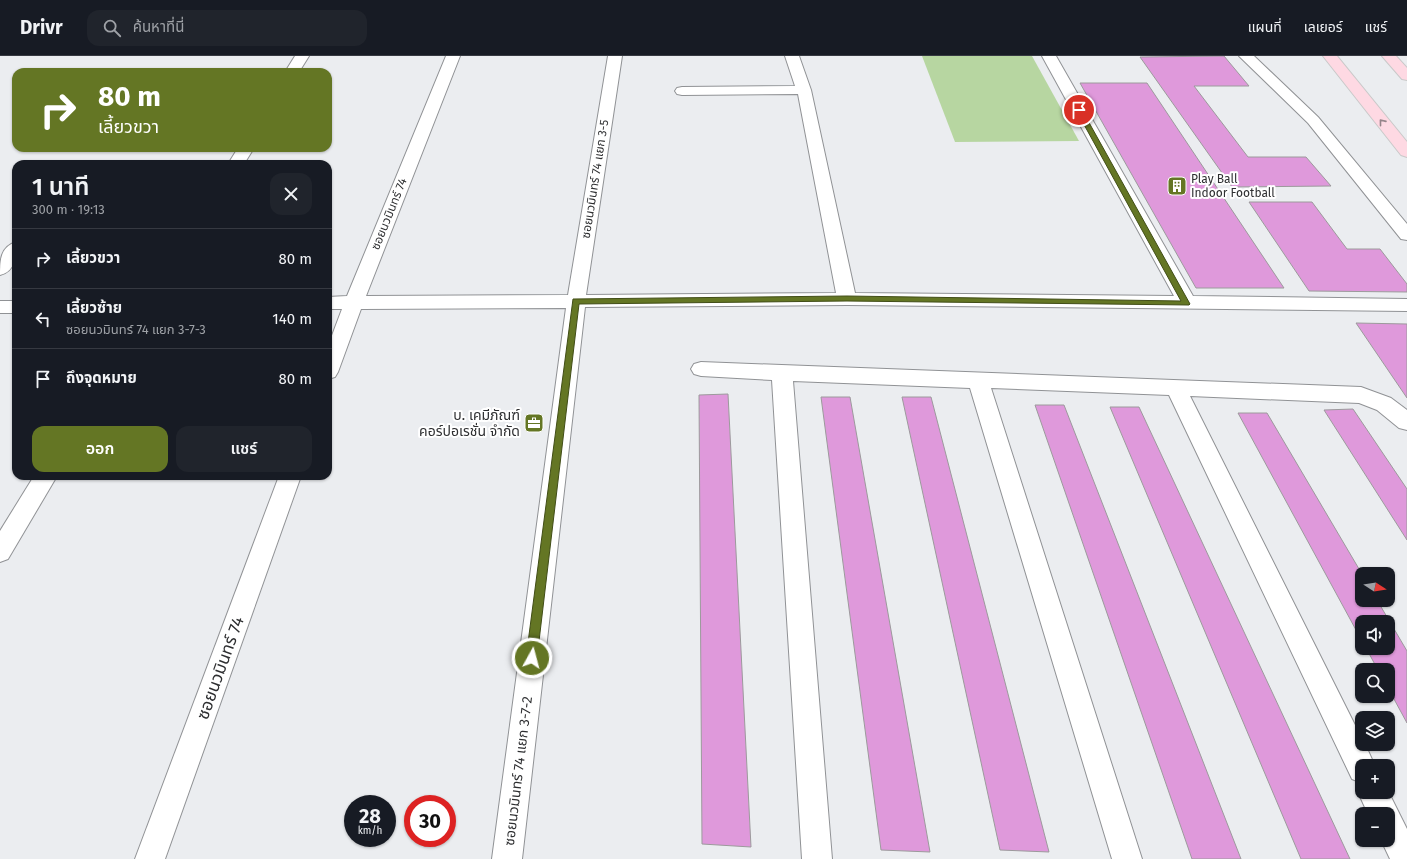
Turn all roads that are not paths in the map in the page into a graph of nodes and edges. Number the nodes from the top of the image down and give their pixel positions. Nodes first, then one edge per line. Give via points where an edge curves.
1 (302, 56) edge
2 (453, 56) edge
3 (615, 56) edge
4 (792, 56) edge
5 (1049, 56) edge
6 (1246, 56) edge
7 (1330, 56) edge
8 (1389, 56) edge
9 (294, 68) edge
10 (1407, 76) edge
11 (804, 90) junction
12 (682, 91) dead end
13 (1407, 152) edge
14 (1407, 235) edge
15 (12, 253) edge
16 (0, 269) edge
17 (847, 299) junction
18 (576, 301) junction
19 (332, 303) edge
20 (354, 303) junction
21 (1187, 304) junction
22 (1407, 305) edge
23 (12, 306) edge
24 (0, 307) edge
25 (332, 361) edge
26 (701, 369) dead end
27 (782, 374) junction
28 (978, 380) junction
29 (1176, 389) junction
30 (1407, 422) edge
31 (44, 480) edge
32 (289, 480) edge
33 (0, 552) edge
34 (1357, 759) edge
35 (1395, 836) edge
36 (150, 859) edge
37 (507, 859) edge
38 (817, 859) edge
39 (1128, 859) edge
40 (1406, 859) edge

1 - 9 street
2 - 20 street, ซอยนวมินทร์ 74
3 - 18 street, ซอยนวมินทร์ 74 แยก 3-5
4 - 11 street
5 - 21 street
6 - 14 street via 1313,120
13 -> 7 main road
8 - 10 main road
11 - 12 street
11 - 17 street
15 - 16 street
17 - 18 street
17 - 21 street
18 - 20 street
18 - 37 street, ซอยนวมินทร์ 74 แยก 3-7-2
19 - 20 street
20 - 25 street, ซอยนวมินทร์ 74
21 - 22 street
23 - 24 street
26 - 27 street
27 - 28 street
27 - 38 street
28 - 29 street
28 - 39 street
29 - 30 street via 1361,395 1384,404
29 - 34 street
31 - 33 street
32 - 36 street, ซอยนวมินทร์ 74
35 - 40 street

